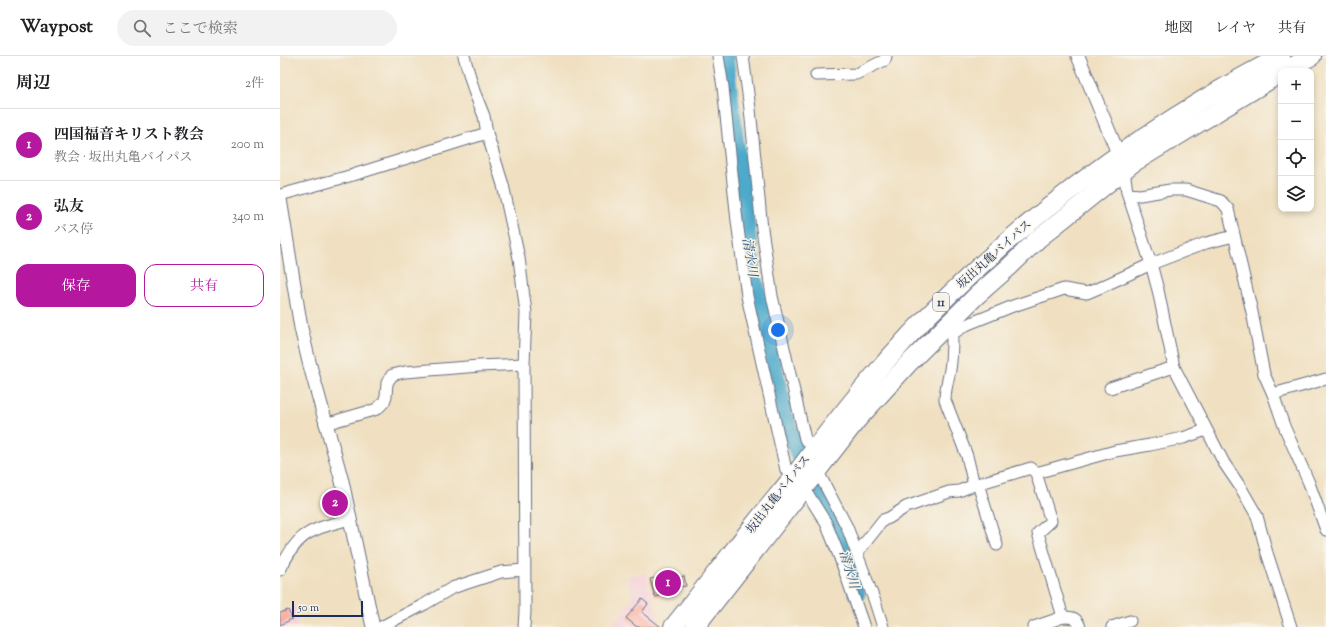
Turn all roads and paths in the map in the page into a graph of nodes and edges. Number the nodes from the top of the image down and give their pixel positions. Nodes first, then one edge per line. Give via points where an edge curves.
1 (464, 56) edge
2 (718, 56) edge
3 (743, 56) edge
4 (886, 56) edge
5 (1078, 56) edge
6 (1281, 56) edge
7 (1312, 56) edge
8 (1290, 68) edge
9 (816, 75) dead end
10 (1278, 75) edge
11 (487, 133) junction
12 (1122, 162) junction
13 (1128, 194) junction
14 (280, 195) edge
15 (280, 199) edge
16 (1234, 236) junction
17 (1151, 264) junction
18 (929, 315) junction
19 (948, 331) junction
20 (524, 364) junction
21 (1174, 367) junction
22 (1326, 378) edge
23 (1110, 388) dead end
24 (1273, 394) junction
25 (325, 424) junction
26 (1206, 430) junction
27 (814, 448) junction
28 (817, 470) junction
29 (1036, 473) junction
30 (798, 483) junction
31 (976, 484) junction
32 (350, 519) junction
33 (1326, 530) edge
34 (998, 545) dead end
35 (857, 553) junction
36 (280, 570) edge
37 (524, 570) junction
38 (1063, 617) junction
39 (1130, 622) dead end
40 (373, 627) edge
41 (381, 627) edge
42 (524, 627) edge
43 (674, 627) edge
44 (695, 627) edge
45 (864, 627) edge
46 (884, 627) edge
47 (1034, 627) edge
48 (1080, 627) edge
49 (1112, 627) edge
50 (1291, 627) edge

1 - 11 street
2 - 30 street via 724,87 747,296 786,470
3 - 27 street via 772,296 805,439
4 - 9 street via 885,60 856,74
5 - 12 street
6 - 12 highway, 坂出丸亀バイパス / 11 via 1169,120
7 - 8 highway
10 - 12 highway, 坂出丸亀バイパス / 11 via 1133,163
11 - 14 street
11 - 20 street via 503,185 519,258 526,313
12 - 13 street
12 - 18 highway, 坂出丸亀バイパス / 11 via 1057,200 991,255
12 - 19 highway, 坂出丸亀バイパス / 11 via 1038,238
13 - 16 street via 1186,190 1221,200 1228,208
13 - 17 street
15 - 25 street via 301,328
16 - 17 street via 1206,243
16 - 24 street via 1264,374
17 - 19 street via 1087,293 1064,289
17 - 21 street
18 - 19 street
18 - 27 highway, 坂出丸亀バイパス / 11
19 - 28 highway, 坂出丸亀バイパス / 11 via 908,364 857,420
19 - 31 street via 952,357 945,400
20 - 25 street via 392,375 387,383 384,402 377,409
20 - 37 street
21 - 23 street
21 - 26 street
22 - 24 street
24 - 33 street
25 - 32 street
26 - 29 street via 1183,438 1114,451
26 - 50 street via 1257,516
27 - 30 highway, 坂出丸亀バイパス / 11
28 - 30 highway, 坂出丸亀バイパス / 11
28 - 35 street via 847,527
29 - 31 street via 1032,468
29 - 38 street via 1051,521 1038,532
30 - 43 highway, 坂出丸亀バイパス / 11
30 - 44 highway, 坂出丸亀バイパス / 11
30 - 45 street via 826,523
31 - 34 street
31 - 35 street via 906,507 883,520
32 - 36 street via 306,534 295,543
32 - 40 street
35 - 46 street
37 - 41 street via 501,572 452,588
37 - 42 street
38 - 47 street
38 - 48 street via 1072,617 1077,620
39 - 49 street

